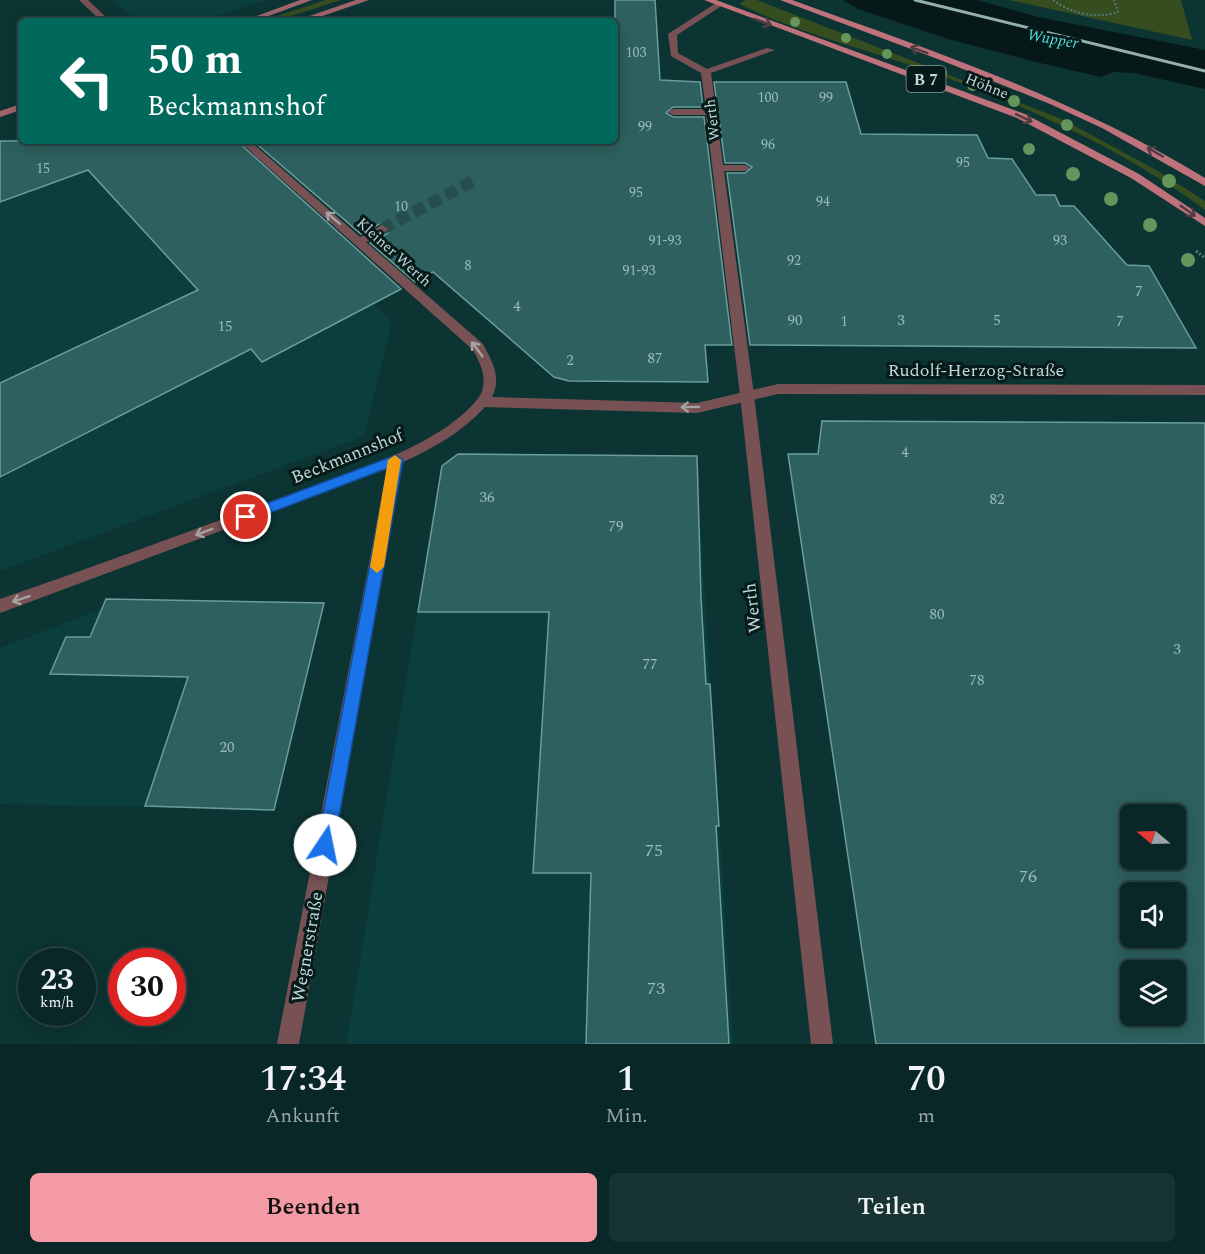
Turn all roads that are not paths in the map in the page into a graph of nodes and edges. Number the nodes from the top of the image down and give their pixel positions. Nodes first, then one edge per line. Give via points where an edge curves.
1 (83, 0) edge
2 (308, 0) edge
3 (365, 0) edge
4 (784, 0) edge
5 (714, 2) edge
6 (103, 18) edge
7 (256, 18) edge
8 (308, 18) edge
9 (770, 50) dead end
10 (706, 72) junction
11 (18, 108) edge
12 (673, 112) dead end
13 (710, 112) junction
14 (0, 114) edge
15 (247, 144) edge
16 (717, 168) junction
17 (745, 168) dead end
18 (1205, 183) edge
19 (1205, 223) edge
20 (382, 229) tunnel mouth
21 (359, 241) junction
22 (1205, 390) edge
23 (747, 395) junction
24 (483, 402) junction
25 (396, 460) junction
26 (0, 606) edge
27 (288, 1044) edge
28 (822, 1044) edge

1 - 6 street
2 - 7 main road
3 - 8 main road
18 -> 4 main road, Höhne / B 7 via 1146,147 1064,106
5 - 10 street via 672,34 674,54
5 -> 19 main road, Höhne / B 7 via 1002,108 1135,176
9 - 10 street
10 - 13 street, Werth
11 - 14 main road
12 - 13 street
13 - 16 street, Werth
21 -> 15 street, Kleiner Werth
16 - 17 street
16 - 23 street, Werth
20 - 21 street
24 -> 21 street, Kleiner Werth via 490,388 489,368 478,347
22 - 23 street, Rudolf-Herzog-Straße via 825,387
23 -> 24 street via 697,408
23 - 28 street, Werth
24 - 25 street, Beckmannshof via 444,433
25 -> 26 street, Beckmannshof
25 - 27 street, Wegnerstraße

